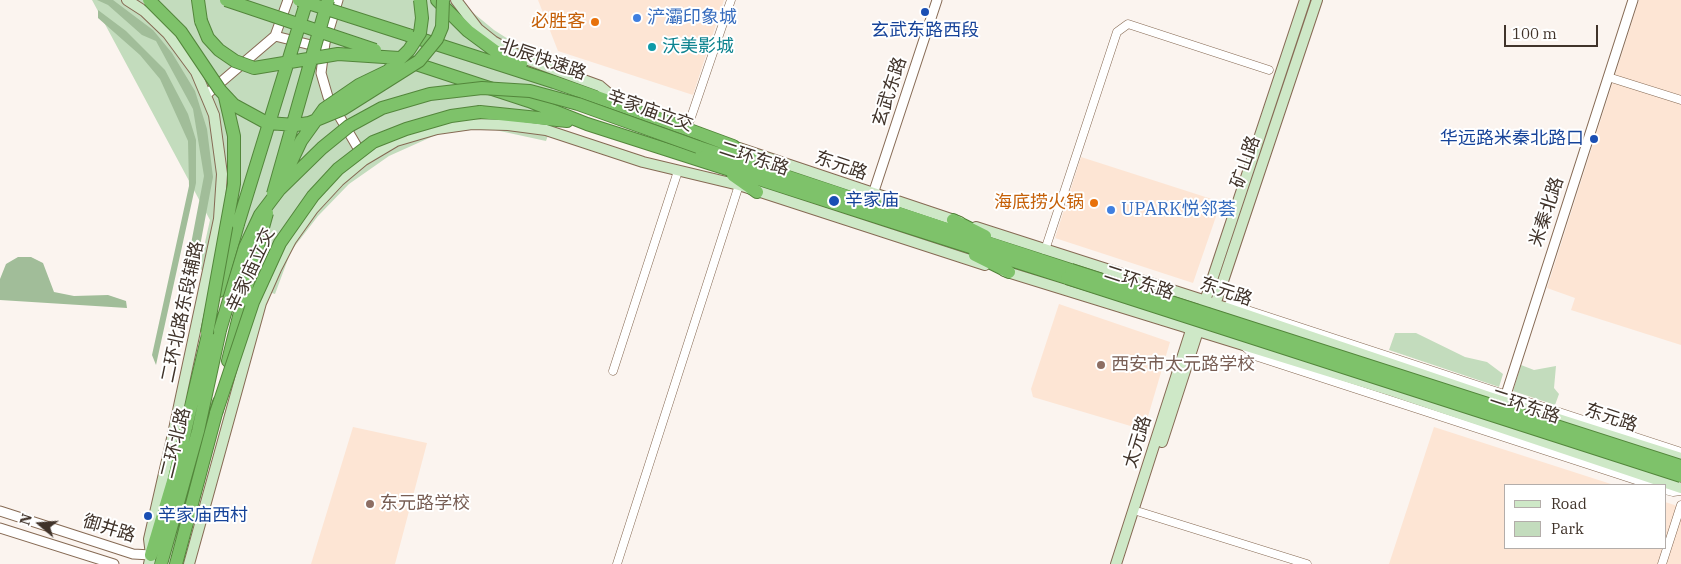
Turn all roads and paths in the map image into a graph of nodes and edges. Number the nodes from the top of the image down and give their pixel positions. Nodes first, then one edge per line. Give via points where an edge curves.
1 (126, 0) edge
2 (149, 0) edge
3 (158, 0) edge
4 (198, 0) edge
5 (226, 0) edge
6 (288, 0) edge
7 (299, 0) edge
8 (307, 0) edge
9 (328, 0) edge
10 (338, 0) edge
11 (420, 0) edge
12 (437, 0) edge
13 (443, 0) edge
14 (456, 0) edge
15 (731, 0) edge
16 (936, 0) edge
17 (1305, 0) edge
18 (1317, 0) edge
19 (1633, 0) edge
20 (275, 36) junction
21 (324, 48) junction
22 (399, 58) junction
23 (1270, 70) dead end
24 (1608, 77) junction
25 (554, 82) junction
26 (207, 94) junction
27 (1681, 100) edge
28 (624, 107) junction
29 (586, 124) junction
30 (687, 129) junction
31 (733, 146) junction
32 (364, 160) junction
33 (723, 168) junction
34 (678, 171) junction
35 (768, 171) junction
36 (739, 185) junction
37 (757, 192) junction
38 (873, 194) junction
39 (268, 210) junction
40 (953, 220) junction
41 (944, 239) junction
42 (1045, 250) junction
43 (1018, 253) junction
44 (1009, 272) junction
45 (1069, 274) junction
46 (1210, 303) junction
47 (1194, 330) junction
48 (214, 332) junction
49 (613, 371) dead end
50 (1504, 398) junction
51 (216, 413) junction
52 (1495, 430) junction
53 (1681, 452) edge
54 (1681, 458) edge
55 (1681, 466) edge
56 (1681, 476) edge
57 (1648, 484) edge
58 (1662, 484) edge
59 (1666, 485) edge
60 (1666, 490) edge
61 (1681, 490) edge
62 (1681, 505) edge
63 (0, 511) edge
64 (1140, 512) junction
65 (0, 528) edge
66 (177, 558) edge
67 (155, 562) edge
68 (114, 564) edge
69 (189, 564) edge
70 (617, 564) edge
71 (1116, 564) edge
72 (1123, 564) edge
73 (1307, 564) edge
74 (1662, 564) edge

1 - 26 main road, 二环北路东段辅路 via 144,11 168,34 196,72
2 - 13 highway, bridge via 181,32 220,90 234,105 267,123 296,126 343,109 419,61 437,39 442,27
3 - 48 highway, bridge via 182,23 209,60 225,96 233,129 234,184
4 - 22 highway, bridge via 208,38 235,61 254,68 338,54
5 - 22 highway, bridge
6 - 20 street
7 - 25 highway, 北辰快速路, bridge
8 - 48 highway, 辛家庙立交, bridge
9 - 39 highway, 辛家庙立交, bridge
10 - 21 street
11 - 39 highway, bridge via 420,33 409,50 397,65 337,99 313,121
12 - 25 highway via 468,31 495,51
14 - 28 main road via 478,29 493,41 522,58 600,86
15 - 30 street
16 - 38 street, 玄武东路
17 - 46 main road, 矿山路
18 - 46 main road, 矿山路
19 - 24 street, 米秦北路
20 - 21 street
20 - 26 street
21 - 32 street via 321,74 328,97
22 - 29 highway via 529,101
23 - 42 street via 1128,24 1117,32
24 - 27 street
24 - 50 street, 米秦北路
25 - 28 highway, 北辰快速路
26 - 67 main road, 二环北路东段辅路 via 218,130 222,191 195,335 149,539
28 - 30 highway, 北辰快速路
29 - 33 highway, 二环东路
29 - 51 highway, 辛家庙立交, bridge via 503,112 451,116 373,142 338,169 313,196 280,243 253,302
30 - 31 highway, 北辰快速路
31 - 35 highway, 北辰快速路
31 - 38 main road, 东元路
32 - 34 main road via 396,141 437,129 472,124 546,130
32 - 69 main road via 313,209 291,240 261,303
33 - 37 highway
33 - 41 highway, 二环东路
34 - 36 main road
34 - 49 street
35 - 43 highway, 辛家庙立交
35 - 48 highway, 辛家庙立交, bridge via 578,104 530,91 482,88 430,94 382,108 349,126 292,176 260,215
36 - 37 main road
36 - 70 street
37 - 44 main road
38 - 40 main road, 东元路
39 - 51 highway, 辛家庙立交, bridge
40 - 42 main road, 东元路
40 - 43 highway
41 - 44 highway
41 - 45 highway, 二环东路
42 - 46 main road, 东元路
43 - 45 highway
44 - 47 main road
45 - 55 highway, 二环东路, bridge
45 - 56 highway, 二环东路, bridge
46 - 47 main road, 矿山路
46 - 50 main road, 东元路
47 - 52 main road
47 - 64 main road, 太元路
47 - 71 main road, 太元路
48 - 67 highway, 二环北路
48 - 67 highway, 二环北路 via 198,431
50 - 52 street, 米秦北路
50 - 53 street
50 - 54 main road, 东元路
51 - 66 highway, 二环北路
52 - 57 street
52 - 58 main road
59 - 61 main road
60 - 61 street
62 - 74 street
63 - 67 street, 御井路
64 - 72 main road, 太元路
64 - 73 street
65 - 68 street, 御井路

